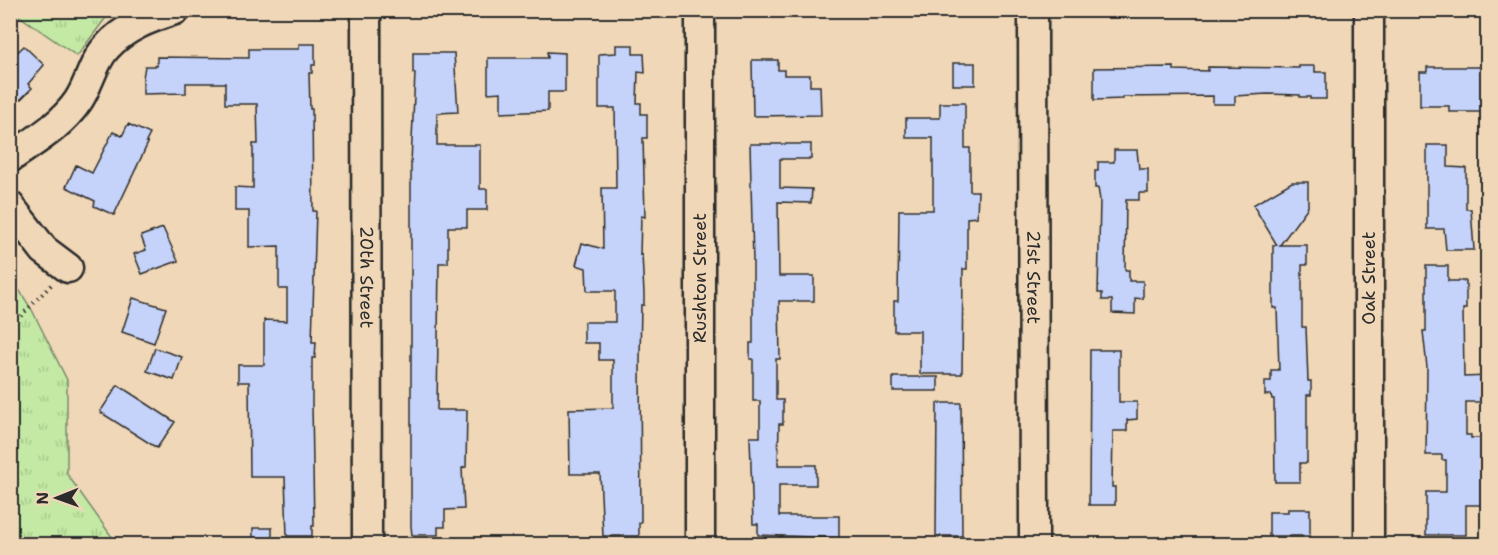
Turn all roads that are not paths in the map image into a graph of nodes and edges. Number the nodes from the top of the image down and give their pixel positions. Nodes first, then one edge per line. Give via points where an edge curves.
1 (175, 10) edge
2 (366, 10) edge
3 (700, 10) edge
4 (1033, 10) edge
5 (1369, 10) edge
6 (10, 158) edge
7 (10, 206) edge
8 (68, 268) road end
9 (367, 544) edge
10 (700, 544) edge
11 (1034, 544) edge
12 (1369, 544) edge

1 - 6 street via 129,29 105,48 78,101 60,122
2 - 9 street, 20th Street
3 - 10 street, Rushton Street
4 - 11 street, 21st Street
5 - 12 street, Oak Street
7 - 8 street via 44,250

